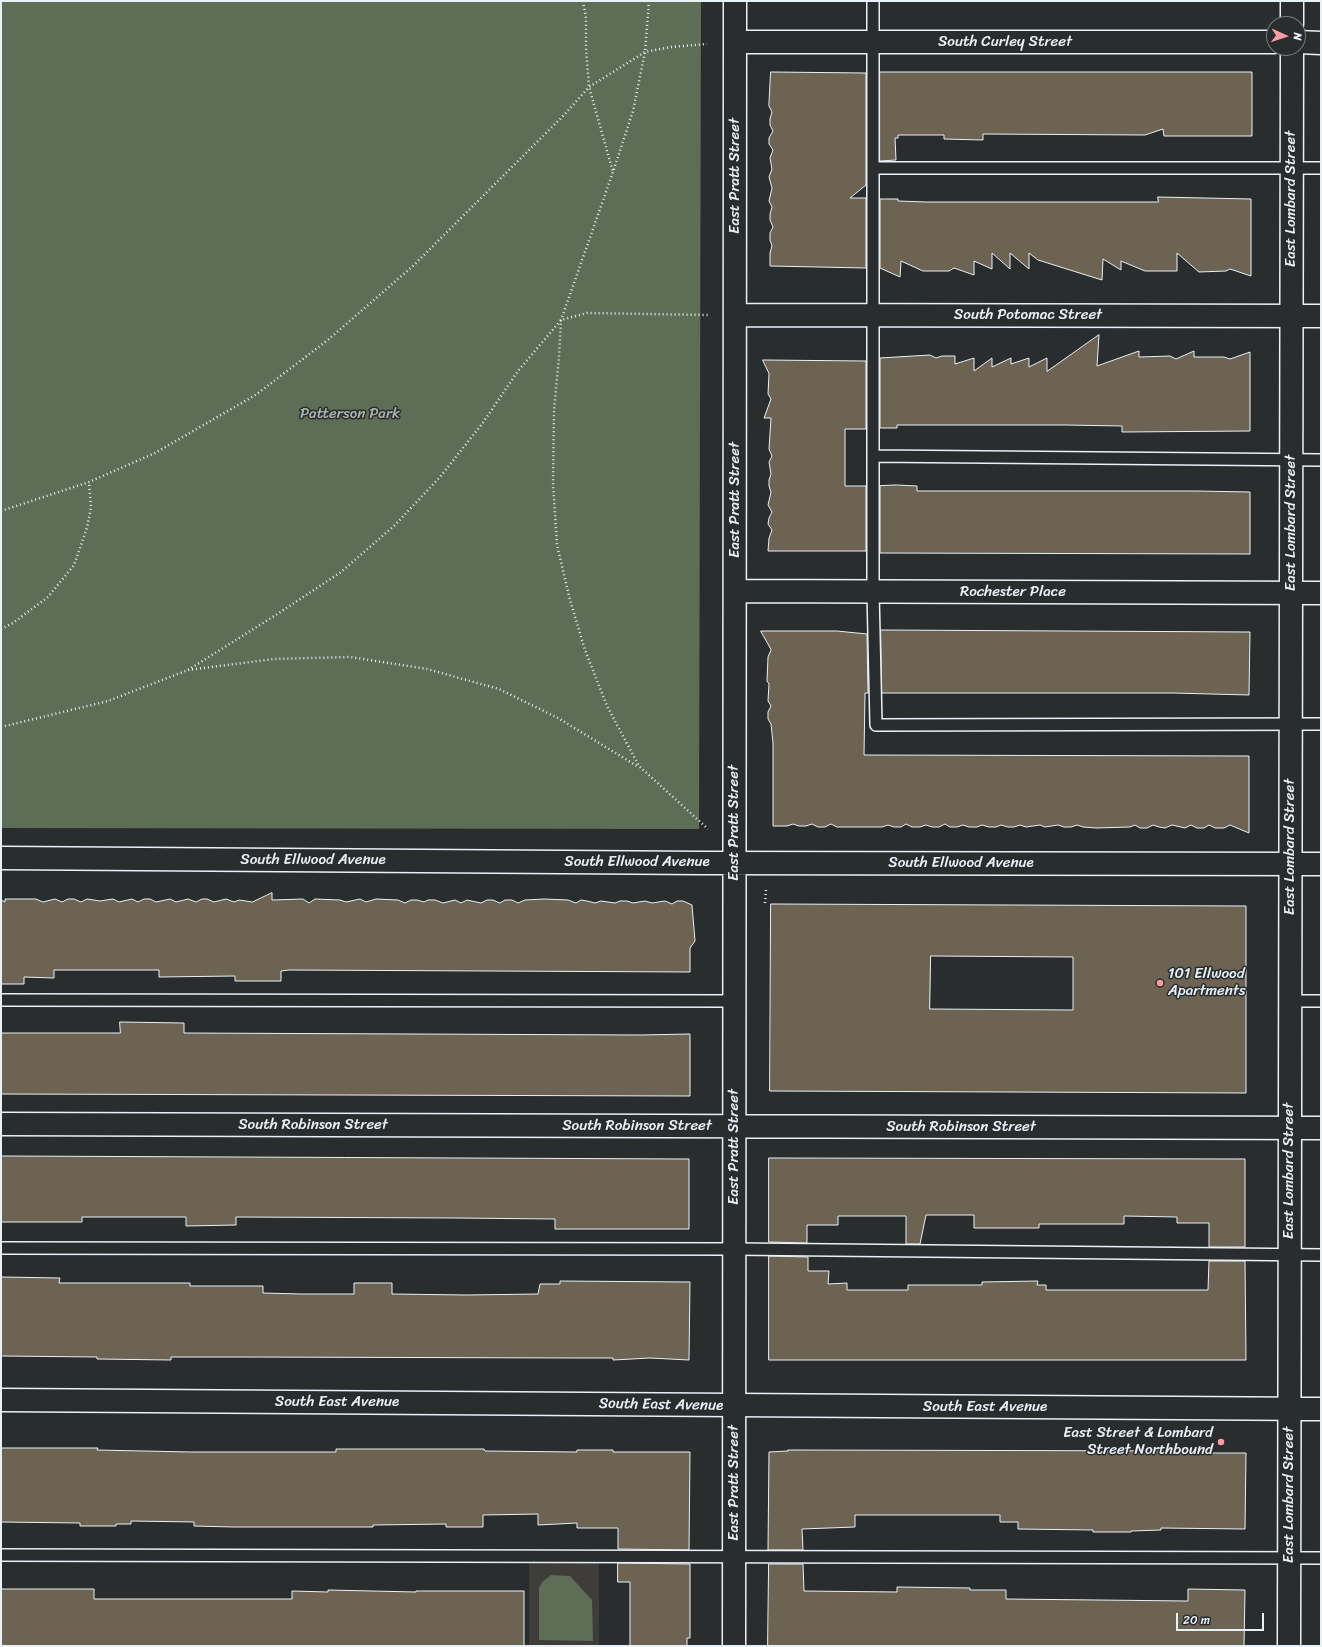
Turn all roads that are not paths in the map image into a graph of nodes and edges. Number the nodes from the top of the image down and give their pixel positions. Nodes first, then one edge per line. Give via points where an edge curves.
1 (735, 1) edge
2 (873, 1) edge
3 (1292, 1) edge
4 (1292, 16) edge
5 (736, 42) junction
6 (873, 42) junction
7 (1266, 42) edge
8 (1306, 42) edge
9 (1321, 43) edge
10 (1292, 56) edge
11 (873, 168) junction
12 (1291, 168) junction
13 (1321, 168) edge
14 (735, 315) junction
15 (873, 315) junction
16 (1291, 316) junction
17 (1321, 316) edge
18 (873, 456) junction
19 (1291, 460) junction
20 (1321, 460) edge
21 (735, 591) junction
22 (873, 591) junction
23 (1291, 593) junction
24 (1321, 593) edge
25 (1290, 724) junction
26 (1321, 724) edge
27 (1, 858) edge
28 (735, 863) junction
29 (1290, 864) junction
30 (1321, 864) edge
31 (1, 1000) edge
32 (734, 1001) junction
33 (1290, 1001) junction
34 (1321, 1001) edge
35 (1, 1124) edge
36 (734, 1126) junction
37 (1289, 1128) junction
38 (1321, 1128) edge
39 (1, 1248) edge
40 (734, 1249) junction
41 (1289, 1255) junction
42 (1321, 1255) edge
43 (1, 1400) edge
44 (734, 1405) junction
45 (1289, 1409) junction
46 (1321, 1409) edge
47 (1, 1555) edge
48 (734, 1557) junction
49 (1289, 1558) junction
50 (1321, 1558) edge
51 (734, 1646) edge
52 (1289, 1646) edge

1 - 5 street, East Pratt Street
2 - 6 lane
3 - 4 street
5 - 6 street, South Curley Street
5 - 14 street, East Pratt Street
6 - 7 street, South Curley Street
6 - 11 lane
8 - 9 street
10 - 12 street, East Lombard Street
11 - 12 lane
11 - 15 lane
12 - 13 lane
12 - 16 street, East Lombard Street
14 - 15 street, South Potomac Street
14 - 21 street, East Pratt Street
15 - 16 street, South Potomac Street
15 - 18 lane
16 - 17 street, South Potomac Street
16 - 19 street, East Lombard Street
18 - 19 lane
18 - 22 lane
19 - 20 lane
19 - 23 street, East Lombard Street
21 - 22 street, Rochester Place
21 - 28 street, East Pratt Street
22 - 23 street, Rochester Place
22 - 25 lane via 876,725
23 - 24 street, Rochester Place
23 - 25 street, East Lombard Street
25 - 26 lane
25 - 29 street, East Lombard Street
27 - 28 street, South Ellwood Avenue
28 - 29 street, South Ellwood Avenue
28 - 32 street, East Pratt Street
29 - 30 street, South Ellwood Avenue
29 - 33 street, East Lombard Street
31 - 32 lane
32 - 36 street, East Pratt Street
33 - 34 lane
33 - 37 street, East Lombard Street
35 - 36 street, South Robinson Street
36 - 37 street, South Robinson Street
36 - 40 street, East Pratt Street
37 - 38 street, South Robinson Street
37 - 41 street, East Lombard Street
39 - 40 lane
40 - 41 lane
40 - 44 street, East Pratt Street
41 - 42 lane
41 - 45 street, East Lombard Street
43 - 44 street, South East Avenue
44 - 45 street, South East Avenue
44 - 48 street, East Pratt Street
45 - 46 street, South East Avenue
45 - 49 street, East Lombard Street
47 - 48 lane
48 - 49 lane
48 - 51 street, East Pratt Street
49 - 50 lane
49 - 52 street, East Lombard Street

